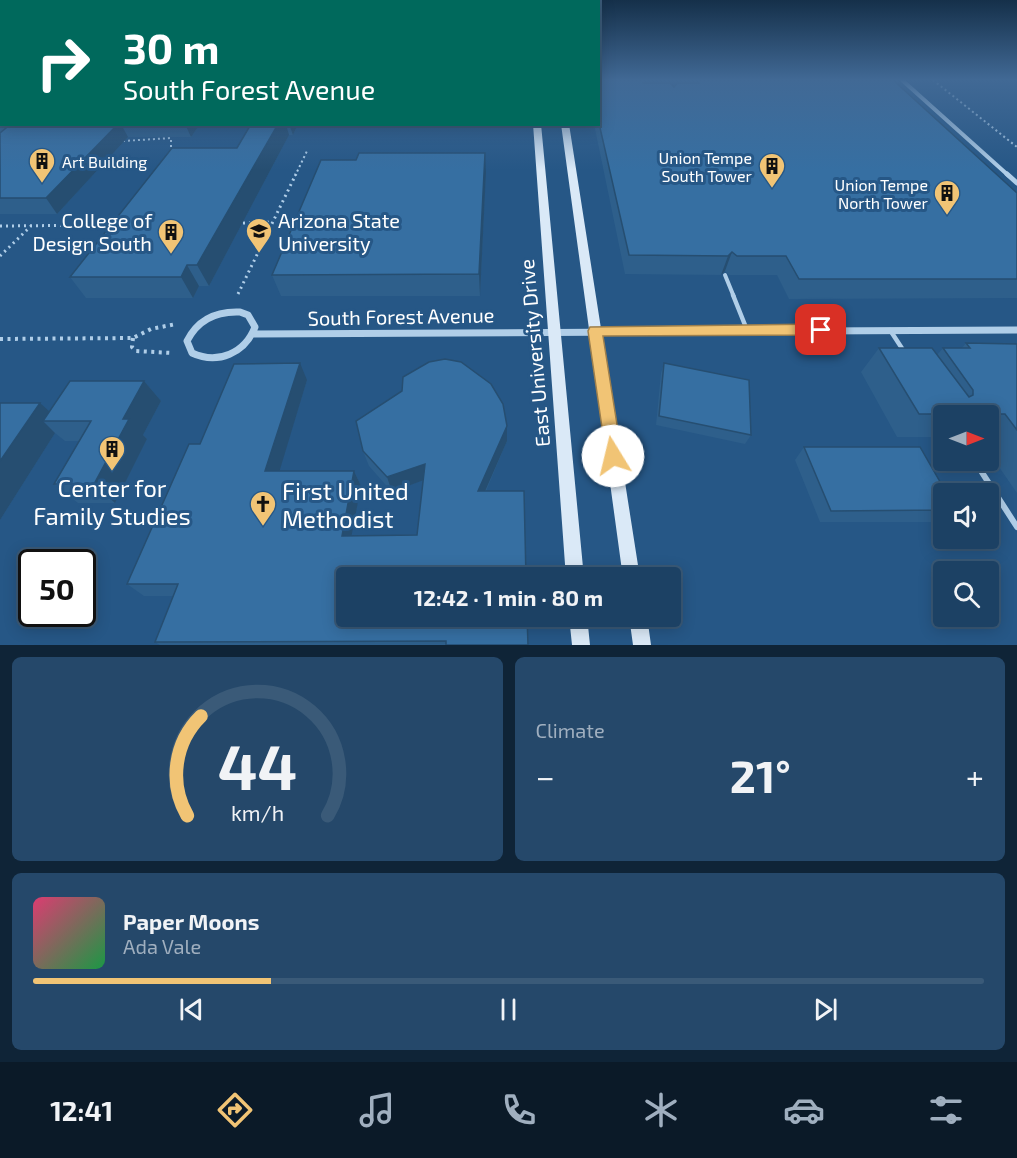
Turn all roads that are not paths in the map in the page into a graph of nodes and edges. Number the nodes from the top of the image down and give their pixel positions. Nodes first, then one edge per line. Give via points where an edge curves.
1 (936, 110) edge
2 (537, 126) edge
3 (565, 126) edge
4 (1017, 183) edge
5 (725, 275) edge
6 (747, 330) junction
7 (891, 330) junction
8 (1017, 330) edge
9 (555, 331) junction
10 (595, 331) junction
11 (254, 334) junction
12 (907, 356) edge
13 (981, 471) edge
14 (1017, 527) edge
15 (574, 567) edge
16 (630, 567) edge
17 (579, 627) edge
18 (640, 627) edge
19 (581, 645) edge
20 (642, 645) edge

1 - 4 street
2 - 9 main road, East University Drive
3 - 10 main road
5 - 6 lane
6 - 7 street, South Forest Avenue
6 - 10 street, South Forest Avenue
7 - 8 street, South Forest Avenue
7 - 12 lane
9 - 10 street, South Forest Avenue
9 - 11 street, South Forest Avenue
9 - 15 main road, East University Drive
10 - 16 main road
11 - 11 street via 255,327 248,315 230,311 211,316 195,327 187,341 188,348 197,356 223,357 242,348
13 - 14 lane
17 - 19 main road
18 - 20 main road

